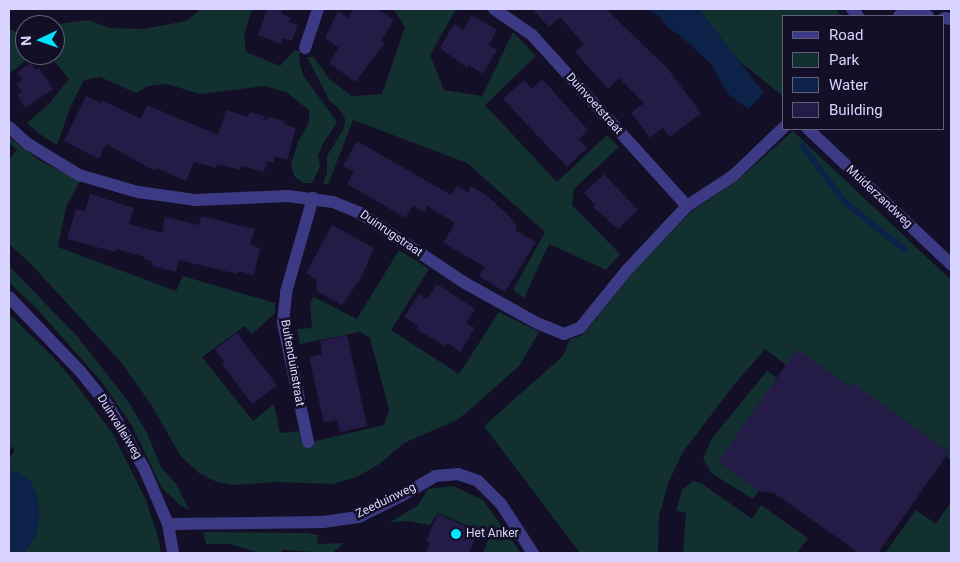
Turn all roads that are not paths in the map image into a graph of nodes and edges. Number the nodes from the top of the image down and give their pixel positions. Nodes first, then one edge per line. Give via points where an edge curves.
1 (318, 9) edge
2 (494, 9) edge
3 (906, 15) edge
4 (920, 15) edge
5 (305, 48) dead end
6 (9, 127) edge
7 (782, 129) edge
8 (809, 130) edge
9 (313, 198) junction
10 (687, 206) junction
11 (951, 264) edge
12 (9, 298) edge
13 (308, 442) dead end
14 (168, 524) junction
15 (173, 553) edge
16 (533, 553) edge

1 - 5 street
2 - 10 street, Duinvoetstraat via 532,36
3 - 4 street
6 - 9 street, Duinrugstraat via 54,162 79,175 122,188 196,200
7 - 10 street via 734,175
8 - 11 street, Muiderzandweg
9 - 10 street, Duinrugstraat via 360,213 465,283 537,323 564,334 580,328 627,270
9 - 13 street, Buitenduinstraat via 286,292 283,323
12 - 14 street, Duinvalleiweg via 80,371 109,406 144,468
14 - 15 street, Duinvalleiweg
14 - 16 street, Zeeduinweg via 323,522 359,517 435,476 458,474 478,481 501,504

